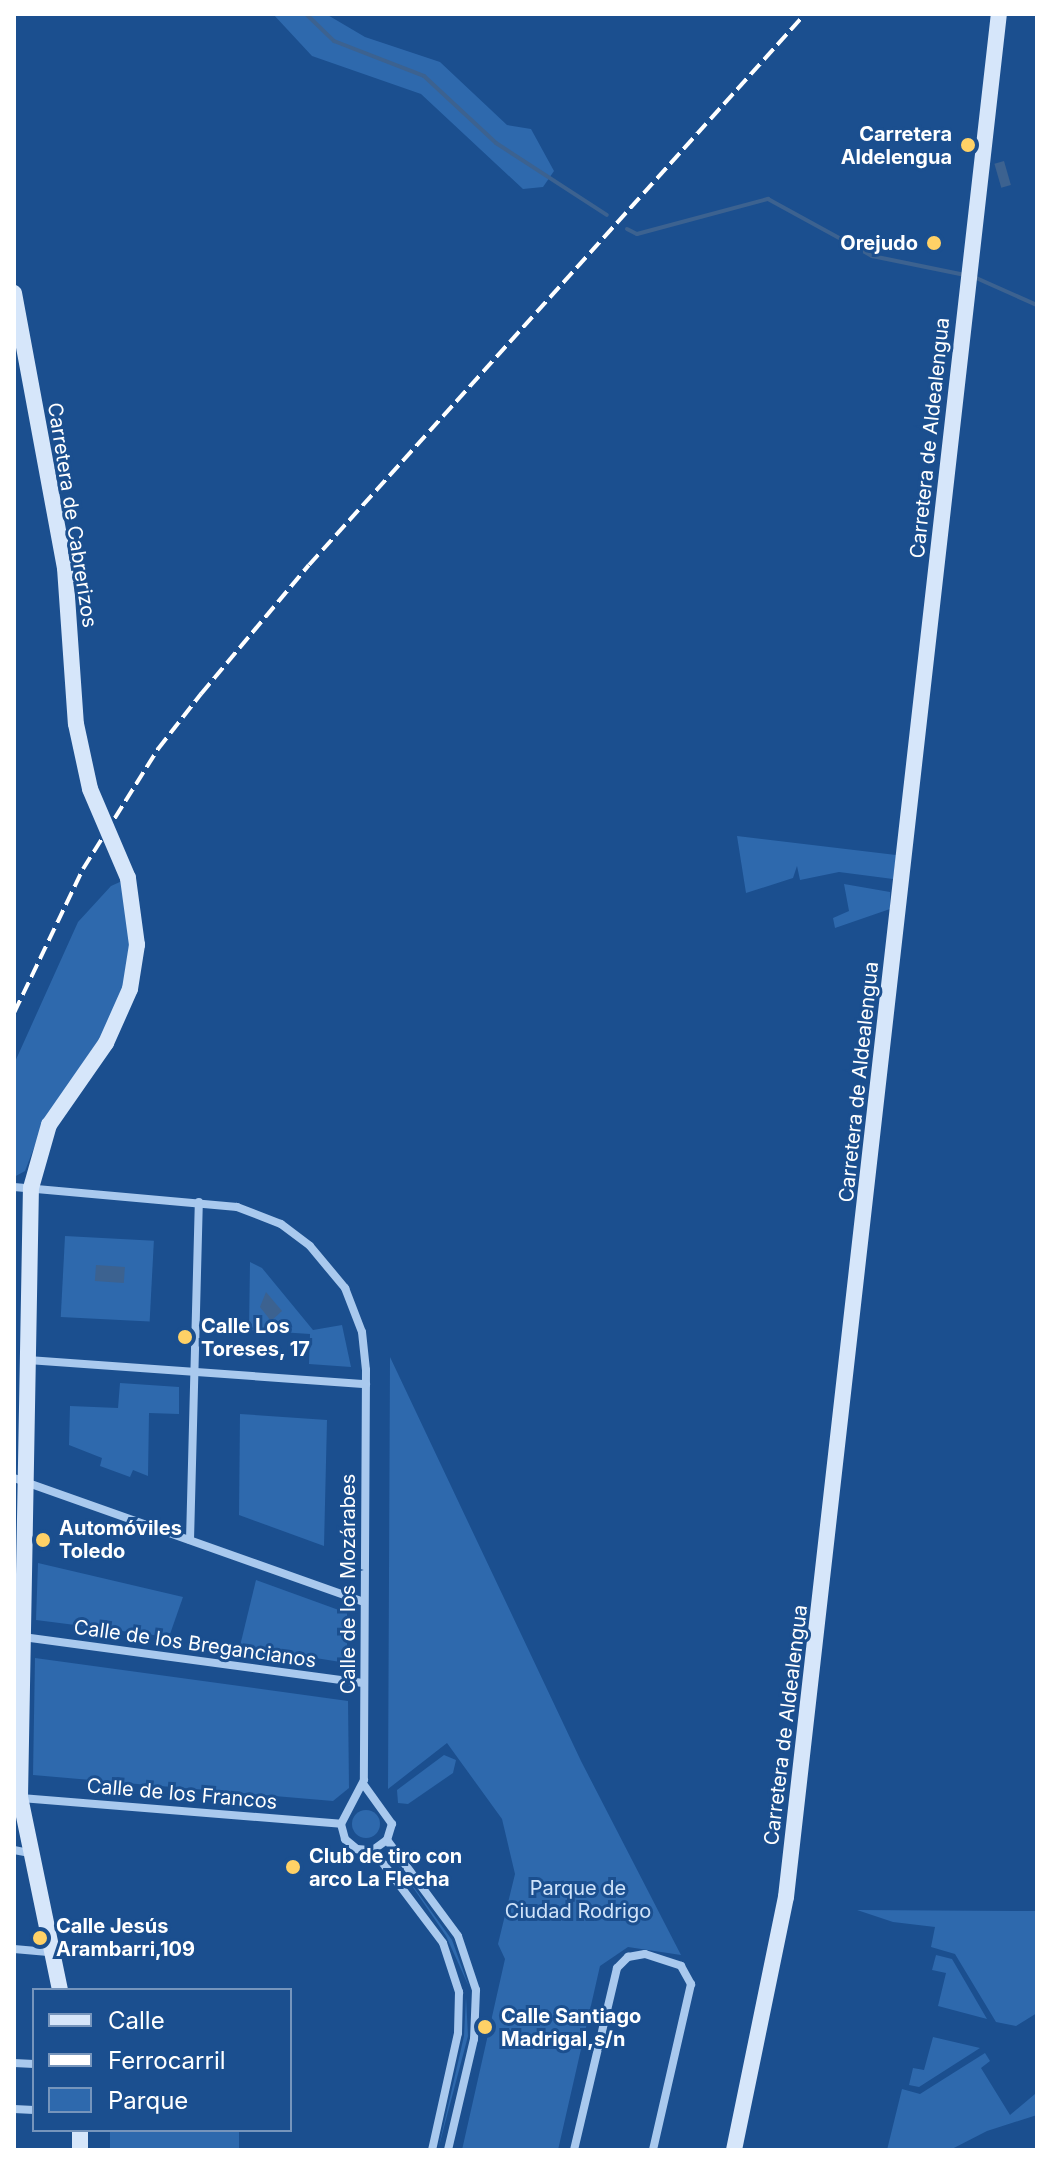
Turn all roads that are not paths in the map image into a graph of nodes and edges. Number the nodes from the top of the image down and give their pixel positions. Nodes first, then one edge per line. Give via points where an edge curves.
1 (999, 14) edge
2 (14, 293) edge
3 (22, 1188) edge
4 (199, 1202) junction
5 (27, 1360) junction
6 (196, 1372) junction
7 (366, 1384) junction
8 (20, 1480) edge
9 (190, 1540) junction
10 (362, 1601) junction
11 (23, 1637) junction
12 (363, 1683) junction
13 (364, 1785) junction
14 (20, 1797) junction
15 (379, 1803) junction
16 (351, 1805) junction
17 (341, 1824) junction
18 (387, 1840) junction
19 (373, 1850) junction
20 (22, 1851) edge
21 (14, 1949) edge
22 (51, 1952) junction
23 (60, 1988) edge
24 (432, 2150) edge
25 (448, 2150) edge
26 (574, 2150) edge
27 (653, 2150) edge
28 (734, 2150) edge

1 - 28 street, Carretera de Aldealengua via 786,1897
2 - 3 street, Carretera de Cabrerizos, bridge via 65,568 76,724 90,789 128,878 137,945 130,989 106,1043 49,1125
3 - 4 street, Calle de los Mozárabes
3 - 5 street, Carretera de Cabrerizos
4 - 6 street
4 - 7 street, Calle de los Mozárabes via 237,1207 281,1224 320,1257 345,1288 359,1321
5 - 6 street
5 - 8 street, Carretera de Cabrerizos
6 - 7 street
6 - 9 street
7 - 10 street, Calle de los Mozárabes
8 - 9 street
8 - 11 street, Carretera de Cabrerizos
9 - 10 street
10 - 12 street, Calle de los Mozárabes
11 - 12 street, Calle de los Bregancianos
11 - 14 street, Carretera de Cabrerizos
12 - 13 street, Calle de los Mozárabes
13 - 15 street
13 - 16 street
14 - 17 street, Calle de los Francos
14 - 20 street, Carretera de Cabrerizos
15 - 16 street
15 - 18 street via 390,1815
16 - 17 street
17 - 19 street via 345,1839 357,1849
18 - 19 street
18 - 25 street via 458,1936 476,1990 474,2039
19 - 24 street via 443,1943 459,1992 458,2033
20 - 22 street, Carretera de Cabrerizos
21 - 22 street
22 - 23 street, Carretera de Cabrerizos
26 - 27 street via 617,1968 634,1955 681,1966 691,1984

